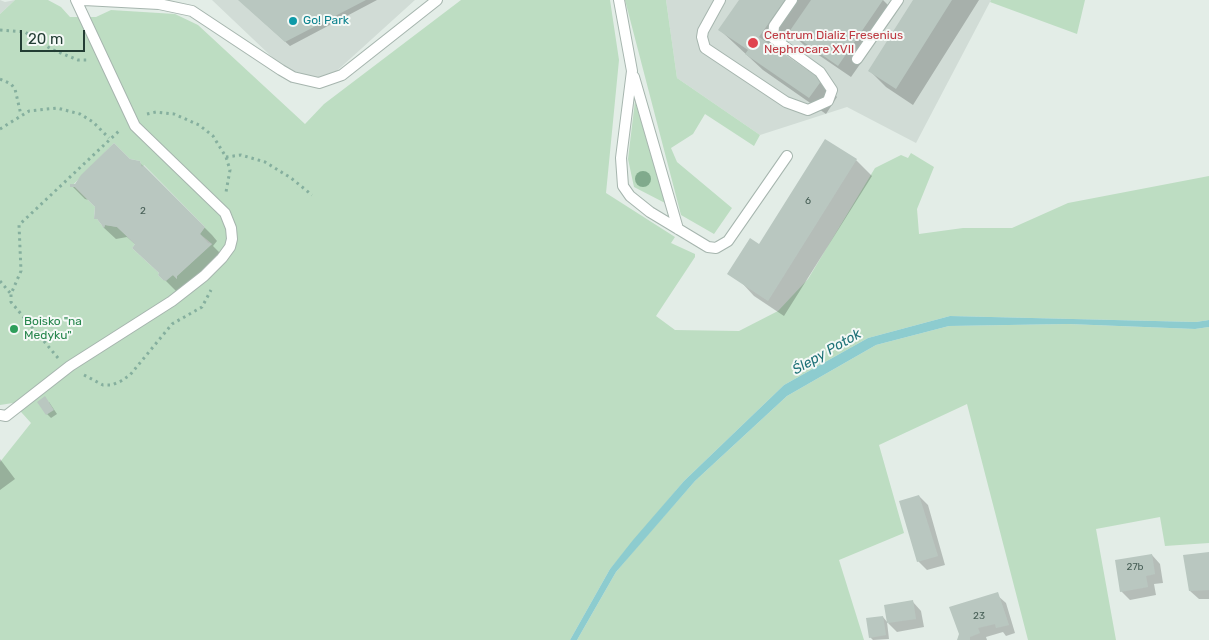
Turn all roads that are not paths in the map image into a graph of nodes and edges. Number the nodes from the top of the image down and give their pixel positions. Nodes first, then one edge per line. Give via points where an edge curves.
1 (76, 0) edge
2 (84, 0) edge
3 (437, 0) edge
4 (619, 0) edge
5 (720, 0) edge
6 (792, 0) edge
7 (898, 0) edge
8 (184, 5) edge
9 (858, 59) dead end
10 (632, 71) junction
11 (787, 156) dead end
12 (678, 229) junction
13 (0, 415) edge

1 - 13 lane via 138,131 225,213 231,228 230,247 204,276 172,301 70,366 6,416
2 - 8 lane
3 - 8 lane via 342,75 319,83 293,77
4 - 10 lane
5 - 6 lane via 703,31 705,48 786,102 808,110 828,101 832,90 820,72 773,38 774,26
7 - 9 lane
10 - 12 lane
10 - 12 lane via 621,158 624,186 639,205
11 - 12 lane via 722,245 708,247

